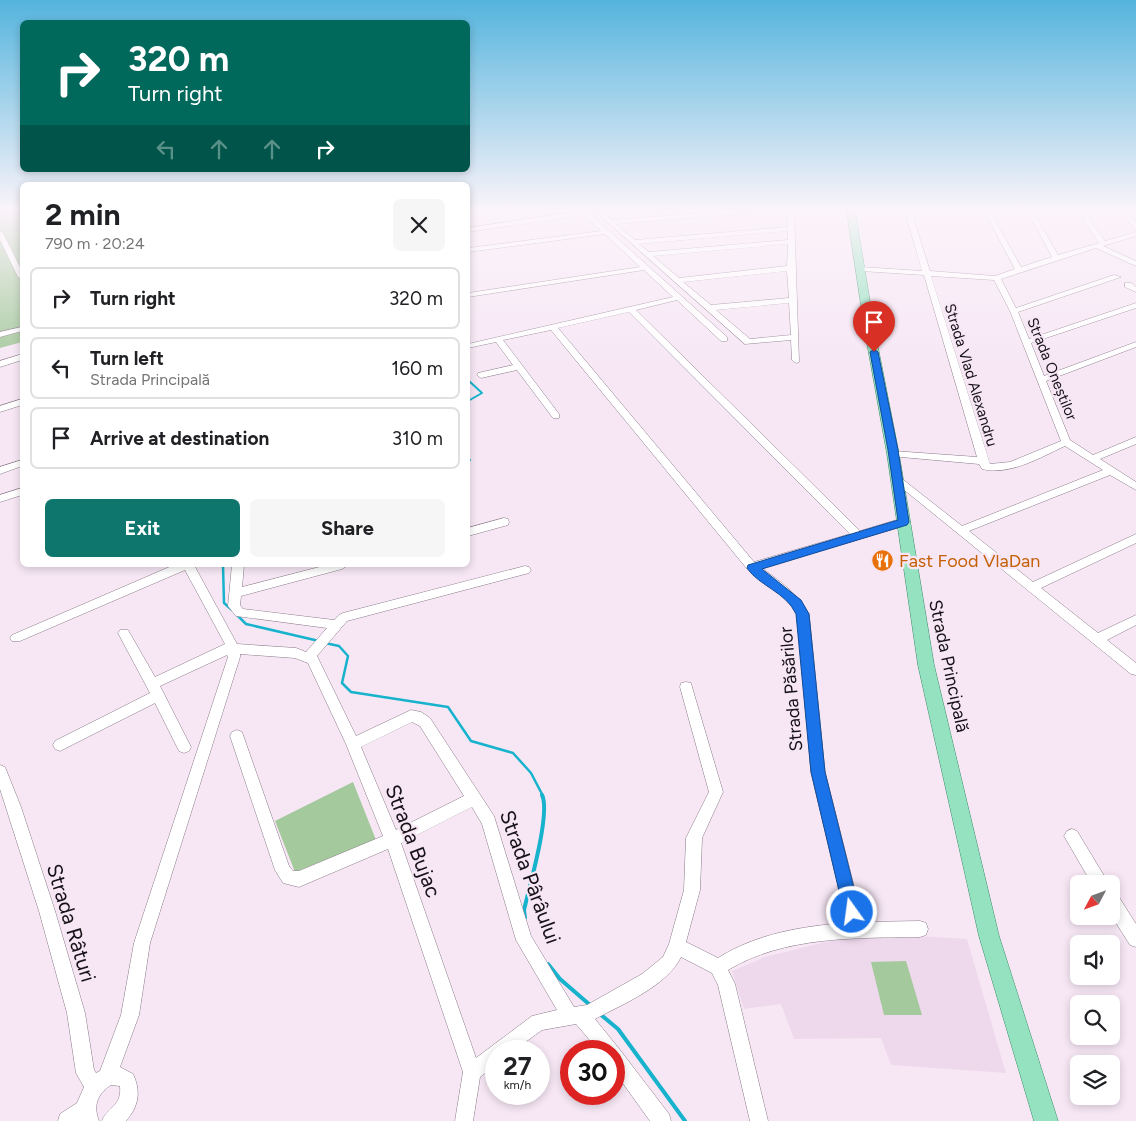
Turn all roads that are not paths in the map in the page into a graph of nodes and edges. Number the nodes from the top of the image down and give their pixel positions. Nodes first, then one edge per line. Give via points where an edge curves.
1 (641, 263) edge
2 (658, 263) edge
3 (791, 263) edge
4 (859, 263) edge
5 (923, 263) edge
6 (1015, 263) edge
7 (1042, 263) edge
8 (646, 268) junction
9 (791, 268) junction
10 (860, 269) junction
11 (1019, 270) junction
12 (926, 274) junction
13 (1117, 277) dead end
14 (997, 278) junction
15 (677, 280) junction
16 (1128, 285) dead end
17 (1136, 290) edge
18 (470, 295) edge
19 (679, 297) junction
20 (792, 300) junction
21 (1136, 305) edge
22 (709, 308) junction
23 (630, 309) junction
24 (1014, 311) junction
25 (552, 326) junction
26 (20, 329) edge
27 (0, 335) edge
28 (795, 337) junction
29 (498, 339) junction
30 (724, 339) dead end
31 (1027, 342) junction
32 (1136, 344) edge
33 (470, 346) edge
34 (20, 358) edge
35 (796, 360) dead end
36 (0, 364) edge
37 (518, 366) junction
38 (481, 375) dead end
39 (1043, 379) junction
40 (20, 403) edge
41 (0, 409) edge
42 (556, 416) dead end
43 (1136, 440) edge
44 (1066, 442) junction
45 (893, 454) junction
46 (1092, 459) junction
47 (983, 461) junction
48 (20, 464) edge
49 (0, 471) edge
50 (1111, 471) junction
51 (897, 480) junction
52 (1136, 487) edge
53 (20, 492) edge
54 (0, 499) edge
55 (504, 522) dead end
56 (903, 522) junction
57 (961, 530) junction
58 (470, 531) edge
59 (858, 536) junction
60 (1136, 538) edge
61 (182, 567) edge
62 (188, 567) edge
63 (238, 567) edge
64 (334, 567) edge
65 (752, 568) junction
66 (525, 570) dead end
67 (1032, 587) junction
68 (236, 593) junction
69 (1136, 620) edge
70 (338, 625) junction
71 (124, 633) dead end
72 (16, 638) dead end
73 (1098, 639) junction
74 (233, 649) junction
75 (309, 657) junction
76 (1136, 670) edge
77 (686, 687) dead end
78 (155, 689) junction
79 (237, 736) dead end
80 (352, 744) junction
81 (60, 746) dead end
82 (184, 746) dead end
83 (0, 772) edge
84 (474, 798) junction
85 (1072, 836) dead end
86 (392, 840) junction
87 (1096, 875) edge
88 (1120, 914) edge
89 (857, 929) junction
90 (920, 929) dead end
91 (1136, 939) edge
92 (677, 946) junction
93 (718, 967) junction
94 (580, 1014) junction
95 (514, 1040) edge
96 (601, 1040) edge
97 (485, 1062) edge
98 (625, 1071) edge
99 (472, 1072) junction
100 (101, 1082) junction
101 (87, 1115) edge
102 (67, 1121) edge
103 (111, 1121) edge
104 (464, 1121) edge
105 (662, 1121) edge
106 (759, 1121) edge
107 (1046, 1121) edge

1 - 8 street
2 - 15 street
3 - 9 street
4 - 10 main road, Strada Principală
5 - 12 street, Strada Vlad Alexandru
6 - 11 street
7 - 11 street
8 - 18 street
8 - 19 street
9 - 15 street
9 - 20 street
10 - 12 street
10 - 45 main road, Strada Principală
11 - 14 street
12 - 14 street
12 - 47 street, Strada Vlad Alexandru
13 - 24 street
14 - 24 street, Strada Oneștilor
15 - 22 street
16 - 17 street
19 - 23 street
19 - 30 street
20 - 22 street
20 - 28 street
21 - 31 street
22 - 28 street via 748,342
23 - 25 street
23 - 59 street
24 - 31 street, Strada Oneștilor
25 - 29 street
25 - 65 street, Strada Păsărilor
26 - 27 street
28 - 35 street
29 - 33 street
29 - 37 street
31 - 39 street, Strada Oneștilor
32 - 39 street
34 - 36 street
37 - 38 street
37 - 42 street
39 - 44 street, Strada Oneștilor
40 - 41 street
43 - 46 street
44 - 46 street, Strada Oneștilor
44 - 47 street via 995,469 986,467
45 - 47 street
45 - 51 main road, Strada Principală
46 - 50 street, Strada Oneștilor
48 - 49 street
50 - 52 street, Strada Oneștilor
50 - 57 street
51 - 56 main road, Strada Principală
51 - 57 street
53 - 54 street
55 - 58 street
56 - 59 street
56 - 107 main road, Strada Principală via 926,665 989,936
57 - 67 street
59 - 65 street
60 - 67 street
61 - 72 street
62 - 74 street
63 - 68 street
64 - 68 street
65 - 89 street, Strada Păsărilor via 791,597 802,614 818,772
66 - 70 street via 343,618
67 - 73 street
68 - 70 street via 234,606 240,612
69 - 73 street
70 - 75 street
71 - 78 street
73 - 76 street
74 - 75 street via 296,653
74 - 78 street via 220,651
74 - 100 street via 234,658 142,943 130,1015
75 - 80 street, Strada Bujac
77 - 92 street via 716,792 694,838 692,890
78 - 81 street
78 - 82 street
79 - 86 street via 283,870 289,878 299,879
80 - 84 street, Strada Pârâului via 416,716 425,722
80 - 86 street, Strada Bujac
83 - 100 street, Strada Râturi via 47,911 80,1028 85,1073
84 - 86 street
84 - 94 street, Strada Pârâului via 489,822 524,940
85 - 87 street
86 - 99 street, Strada Bujac
88 - 91 street
89 - 90 street
89 - 93 street via 771,943 729,959
92 - 93 street
92 - 94 street via 669,963 648,980
93 - 106 street via 726,984
94 - 95 street via 538,1022
94 - 96 street, Strada Pârâului
97 - 99 street
98 - 105 street
99 - 104 street, Strada Bujac
100 - 101 street via 86,1101
100 - 103 street via 118,1075 130,1086 126,1107
101 - 102 street

